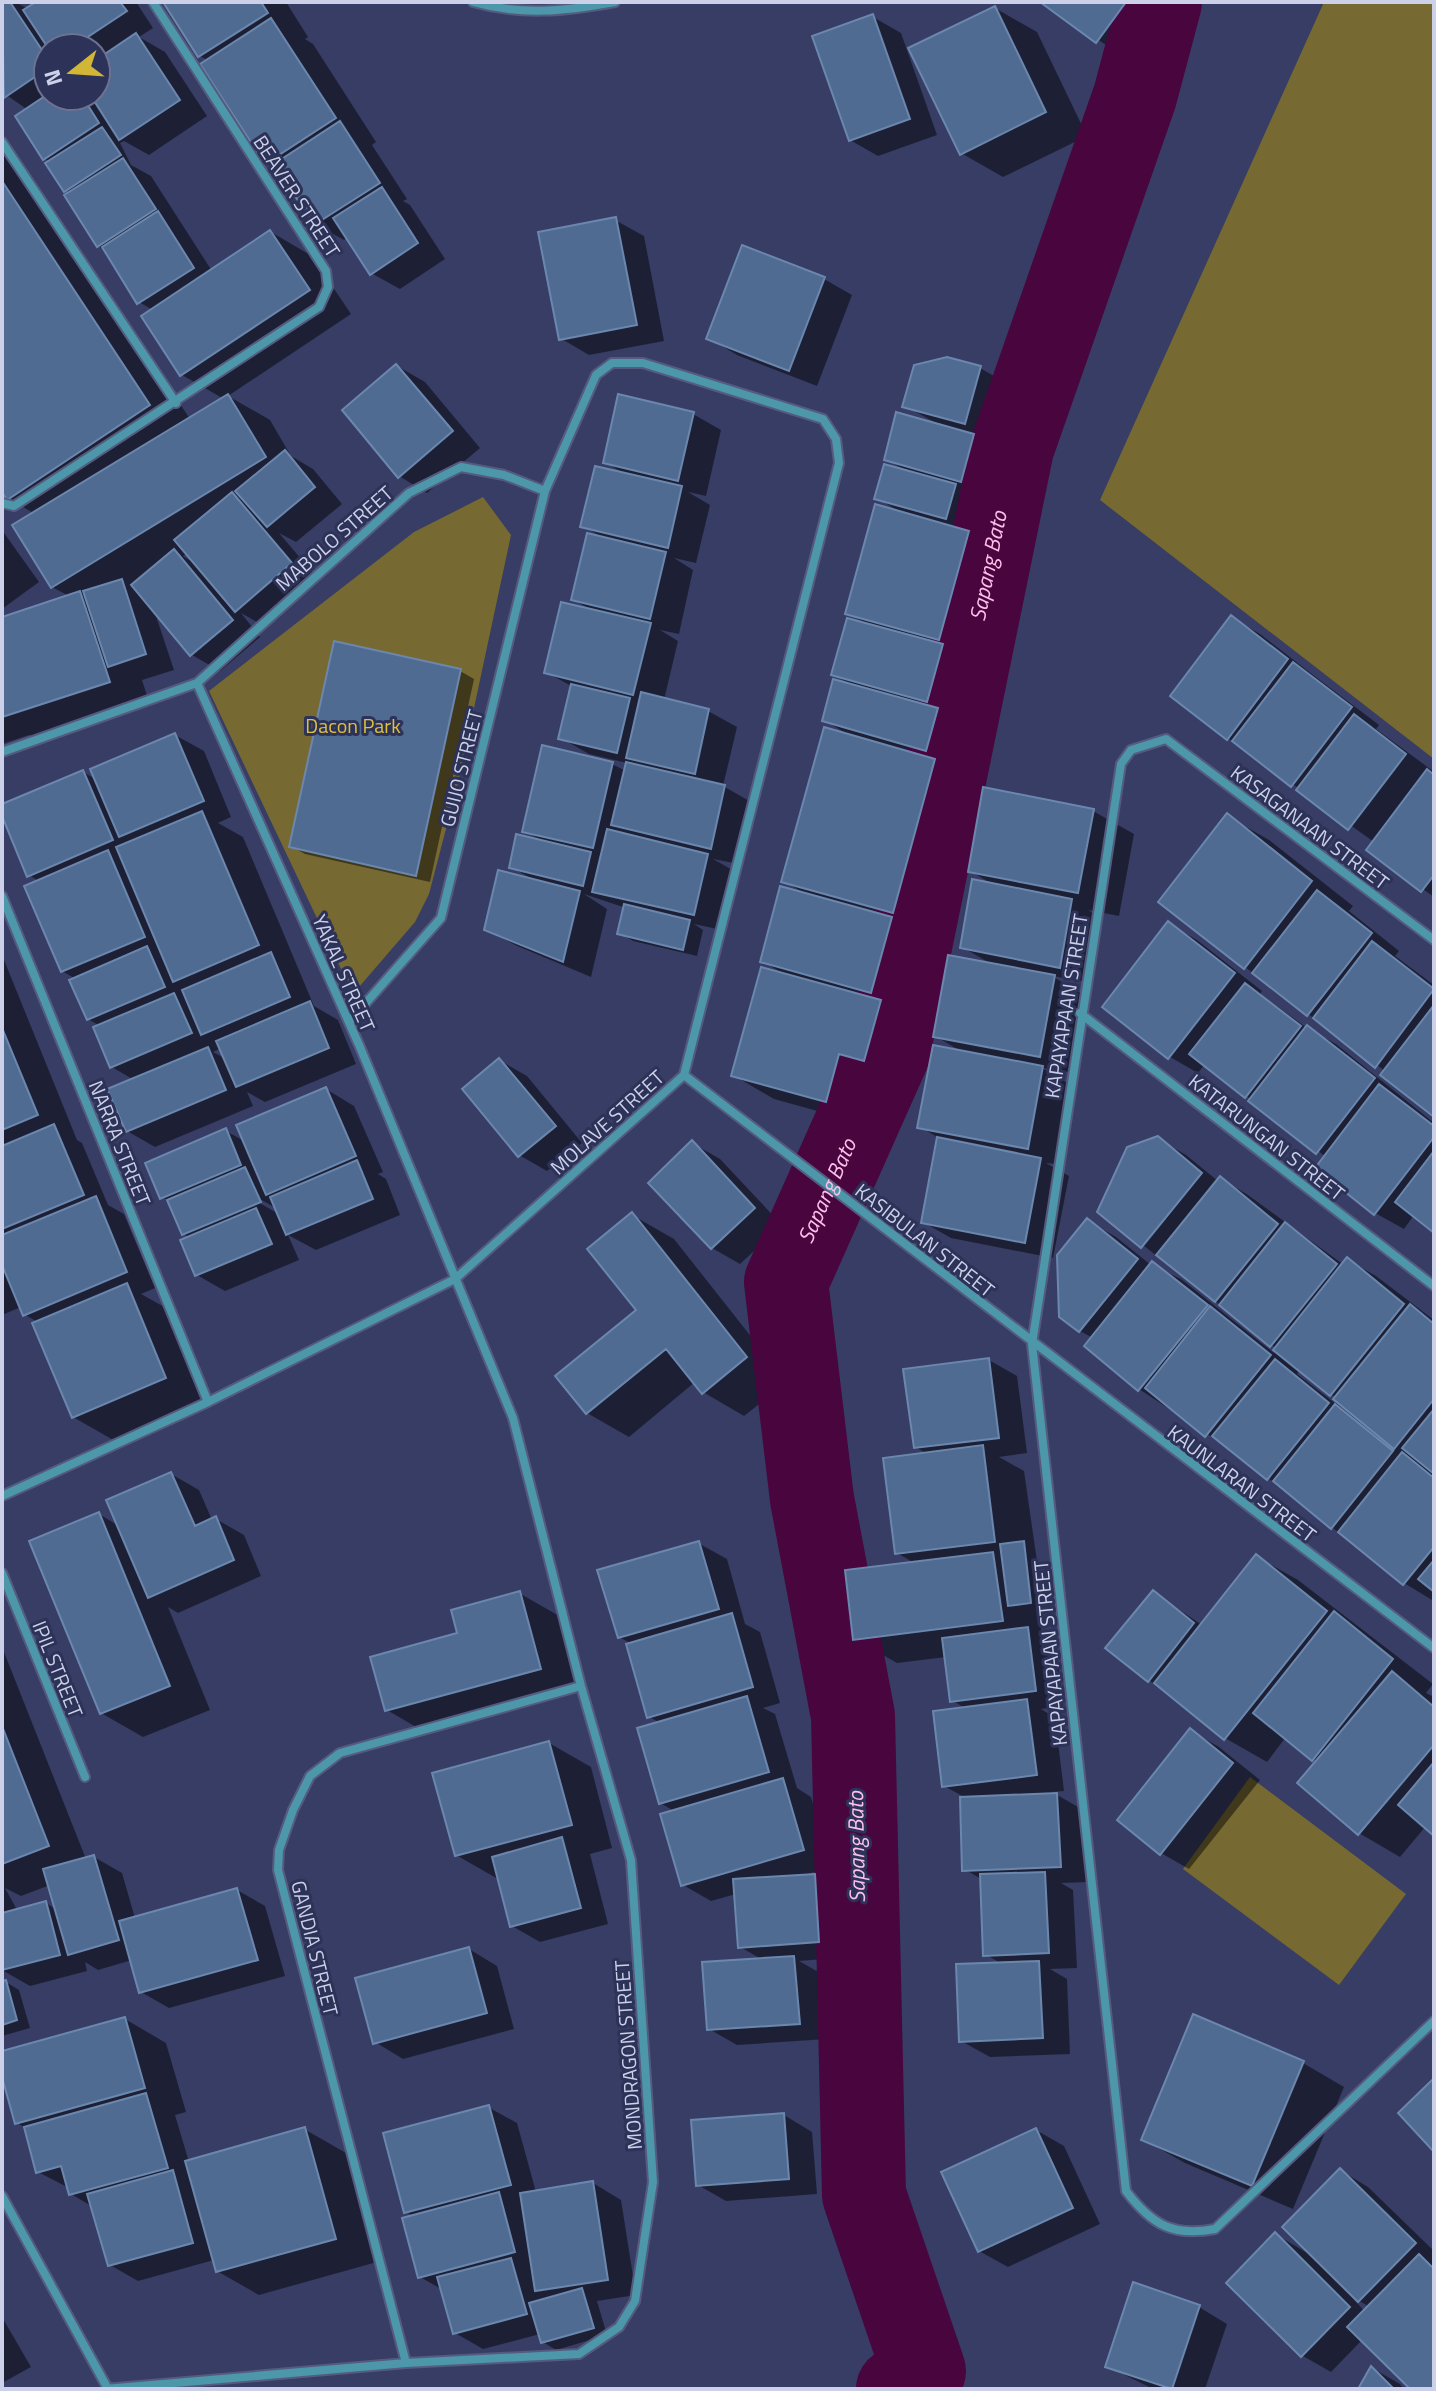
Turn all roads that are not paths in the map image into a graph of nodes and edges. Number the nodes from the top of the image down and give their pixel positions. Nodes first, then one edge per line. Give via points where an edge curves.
1 (153, 2) edge
2 (473, 2) edge
3 (615, 2) edge
4 (2, 142) edge
5 (176, 403) junction
6 (545, 491) junction
7 (2, 503) edge
8 (197, 683) junction
9 (1166, 739) joint
10 (2, 752) edge
11 (2, 896) edge
12 (1434, 940) edge
13 (1080, 1013) junction
14 (349, 1022) junction
15 (684, 1075) junction
16 (455, 1279) junction
17 (1434, 1286) edge
18 (1032, 1344) junction
19 (208, 1402) junction
20 (2, 1496) edge
21 (2, 1573) edge
22 (1434, 1648) edge
23 (581, 1686) junction
24 (85, 1777) dead end
25 (1434, 2021) edge
26 (2, 2196) edge
27 (406, 2363) junction
28 (107, 2389) edge

1 - 5 street, BEAVER STREET via 326,271 328,287 319,307
2 - 3 street via 507,11 553,13
4 - 5 street
5 - 7 street, BEAVER STREET via 14,506
6 - 8 street, MABOLO STREET via 504,475 461,467 409,493
6 - 14 street, GUIJO STREET via 441,918
6 - 15 street, MOLAVE STREET via 596,375 612,363 643,363 823,419 836,439 839,463
8 - 10 street, MABOLO STREET
8 - 14 street, YAKAL STREET
9 - 12 street, KASAGANAAN STREET
9 - 13 street, KAPAYAPAAN STREET via 1131,750 1121,764
11 - 19 street, NARRA STREET
13 - 17 street, KATARUNGAN STREET
13 - 18 street, KAPAYAPAAN STREET
14 - 16 street, YAKAL STREET
15 - 16 street, MOLAVE STREET
15 - 18 street, KASIBULAN STREET
16 - 19 street, MOLAVE STREET
16 - 23 street, MONDRAGON STREET via 513,1418
18 - 22 street, KAUNLARAN STREET
18 - 25 street, KAPAYAPAAN STREET via 1126,2191 1144,2215 1165,2226 1187,2234 1215,2229
19 - 20 street, MOLAVE STREET
21 - 24 street, IPIL STREET
23 - 27 street, MONDRAGON STREET via 631,1860 653,2182 635,2301 619,2327 579,2354
23 - 27 street, GANDIA STREET via 340,1753 310,1776 279,1850 278,1870
26 - 28 street
27 - 28 street, MONDRAGON STREET

